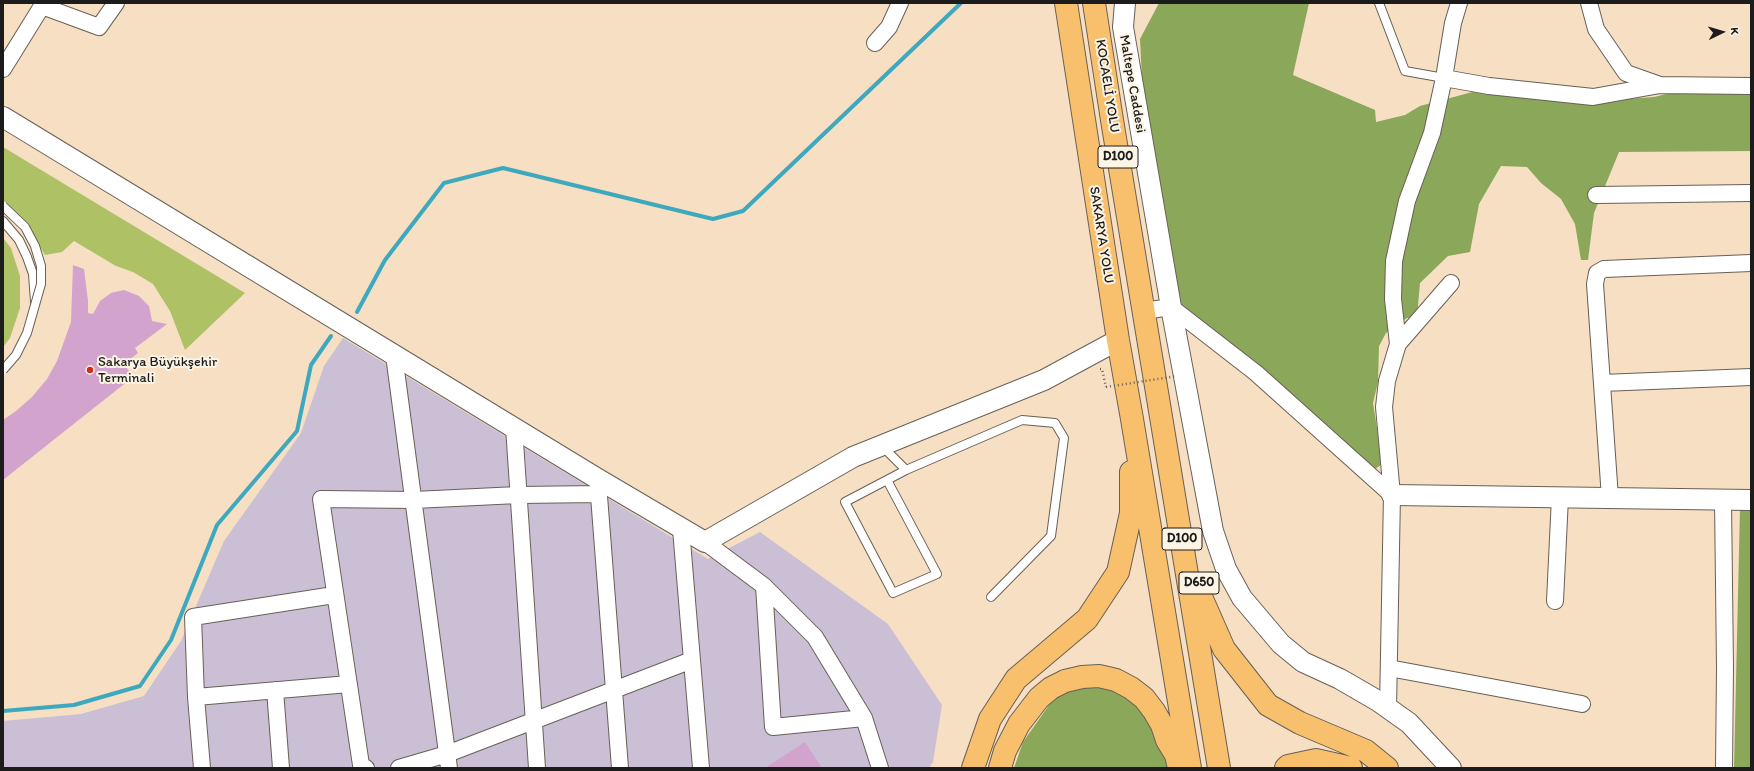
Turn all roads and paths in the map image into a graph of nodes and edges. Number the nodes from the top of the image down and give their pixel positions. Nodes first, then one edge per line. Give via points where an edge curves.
1 (116, 3) edge
2 (900, 3) edge
3 (1066, 3) edge
4 (1379, 3) edge
5 (1458, 3) edge
6 (1589, 3) edge
7 (1114, 4) edge
8 (875, 43) dead end
9 (3, 69) edge
10 (1444, 78) junction
11 (1660, 86) junction
12 (1751, 86) edge
13 (3, 117) edge
14 (1751, 193) edge
15 (1596, 195) dead end
16 (3, 206) edge
17 (3, 221) edge
18 (1751, 263) edge
19 (1451, 283) dead end
20 (1171, 307) junction
21 (1144, 311) junction
22 (1118, 340) junction
23 (1398, 344) junction
24 (394, 355) junction
25 (1102, 369) dead end
26 (3, 370) edge
27 (3, 374) edge
28 (1177, 376) dead end
29 (1751, 377) edge
30 (1602, 384) junction
31 (1132, 419) junction
32 (514, 427) junction
33 (881, 446) junction
34 (906, 470) junction
35 (888, 480) junction
36 (598, 487) junction
37 (518, 495) junction
38 (1392, 495) junction
39 (1560, 497) junction
40 (1610, 498) junction
41 (414, 500) junction
42 (1723, 500) junction
43 (1751, 500) edge
44 (681, 529) junction
45 (706, 542) junction
46 (764, 586) junction
47 (334, 596) junction
48 (991, 596) dead end
49 (1555, 601) dead end
50 (692, 660) junction
51 (1389, 668) junction
52 (348, 684) junction
53 (275, 690) junction
54 (614, 690) junction
55 (196, 697) junction
56 (1582, 704) dead end
57 (1388, 708) junction
58 (864, 718) junction
59 (534, 720) junction
60 (448, 761) edge
61 (202, 768) edge
62 (281, 768) edge
63 (366, 768) edge
64 (399, 768) edge
65 (537, 768) edge
66 (620, 768) edge
67 (701, 768) edge
68 (880, 768) edge
69 (973, 768) edge
70 (1000, 768) edge
71 (1179, 768) edge
72 (1190, 768) edge
73 (1219, 768) edge
74 (1286, 768) edge
75 (1351, 768) edge
76 (1387, 768) edge
77 (1451, 768) edge
78 (1724, 768) edge

1 - 9 street via 99,28 42,6
2 - 8 street via 889,27
3 - 22 highway, SAKARYA YOLU / D100
4 - 10 lane via 1405,71
5 - 10 street
6 - 11 street via 1596,29 1626,74
7 - 20 street, Maltepe Caddesi via 1123,27
7 - 21 highway, KOCAELİ YOLU / D100 via 1112,120
10 - 11 street via 1489,86 1593,97
10 - 23 street via 1432,133 1407,201 1394,261 1393,299
11 - 12 street
13 - 24 street
14 - 15 street
16 - 26 lane, bridge via 25,227 35,246 41,266 41,284 27,333 16,355
17 - 27 lane via 19,240 27,257 33,274 35,293 29,334 17,358
18 - 30 street via 1604,269 1597,273 1595,284
19 - 23 street
20 - 21 street
20 - 38 street via 1256,373
20 - 57 street, Maltepe Caddesi via 1212,524 1226,569 1242,598 1281,644 1303,662 1340,679
21 - 73 highway, D100
21 - 76 highway, D650 via 1202,599 1224,648 1268,705 1300,723 1366,751
22 - 31 highway, SAKARYA YOLU / D100
22 - 33 street via 1044,380
23 - 38 street via 1387,381 1384,407
24 - 32 street
24 - 41 street
25 - 28 path, bridge via 1106,387
29 - 30 street
30 - 40 street
31 - 69 highway via 1131,513 1118,572 1087,619 1016,679 990,719
31 - 72 highway, D100
32 - 36 street
32 - 37 street
33 - 34 lane
33 - 45 street via 853,457
34 - 35 lane
34 - 48 lane via 1022,420 1055,423 1064,438 1051,536
35 - 35 lane via 845,502 893,593 937,574
36 - 37 street
36 - 44 street
36 - 54 street
37 - 41 street
37 - 59 street
38 - 39 street
38 - 51 street
39 - 40 street
39 - 49 street
40 - 42 street
41 - 47 street via 321,499
41 - 60 street
42 - 43 street
42 - 78 street
44 - 45 street
44 - 50 street
45 - 46 street
46 - 58 street via 815,637
46 - 58 street via 773,727
47 - 52 street
47 - 55 street via 193,617
50 - 54 street
50 - 67 street
51 - 56 street
51 - 57 street
52 - 53 street
52 - 63 street via 361,765
53 - 55 street
53 - 62 street
54 - 59 street
54 - 66 street
55 - 61 street
57 - 77 street, Maltepe Caddesi via 1409,722
58 - 68 street
59 - 60 street
59 - 65 street
60 - 64 street
70 - 71 highway via 1005,751 1019,724 1039,698 1065,681 1099,676 1116,680 1144,698 1162,725
74 - 75 highway via 1316,760

